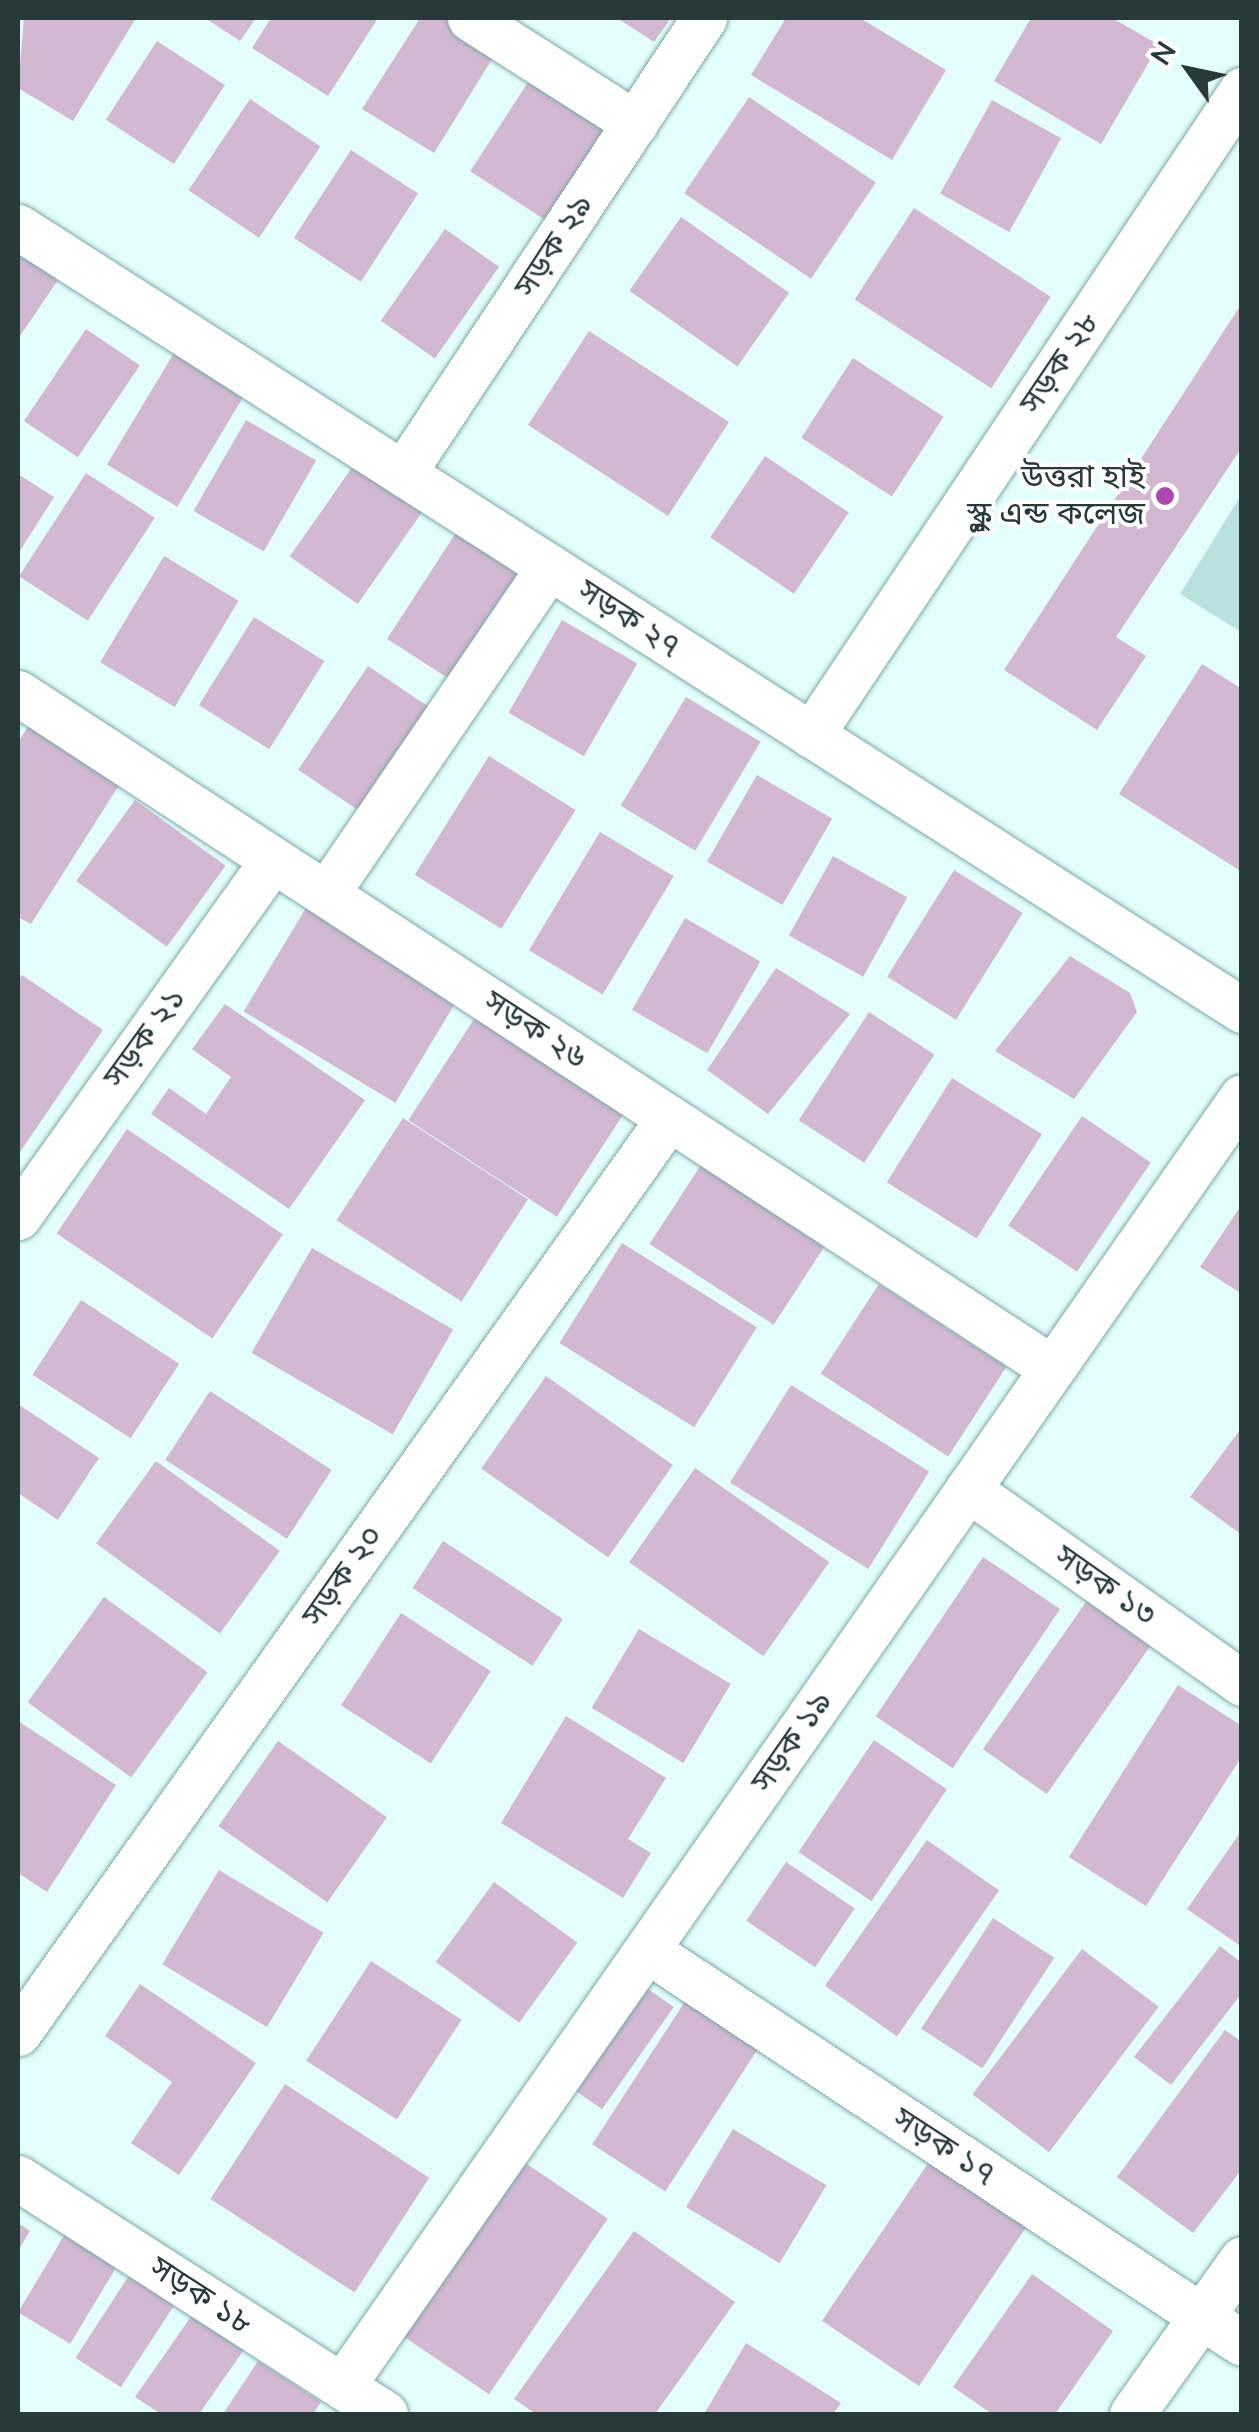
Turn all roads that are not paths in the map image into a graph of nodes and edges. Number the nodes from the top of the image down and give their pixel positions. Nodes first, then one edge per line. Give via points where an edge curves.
1 (470, 18) edge
2 (704, 18) edge
3 (1242, 90) edge
4 (635, 123) junction
5 (18, 227) edge
6 (403, 474) junction
7 (549, 568) junction
8 (18, 693) edge
9 (811, 735) junction
10 (273, 860) junction
11 (326, 894) junction
12 (1242, 1010) edge
13 (1242, 1097) edge
14 (670, 1118) junction
15 (18, 1217) edge
16 (1052, 1368) junction
17 (968, 1489) junction
18 (1242, 1684) edge
19 (647, 1950) junction
20 (18, 2033) edge
21 (18, 2178) edge
22 (1242, 2259) edge
23 (1201, 2316) junction
24 (1242, 2343) edge
25 (342, 2386) junction
26 (385, 2414) edge
27 (1132, 2414) edge

1 - 4 street
2 - 4 street, সড়ক ২৯
3 - 9 street, সড়ক ২৮
4 - 6 street, সড়ক ২৯
5 - 6 street, সড়ক ২৭
6 - 7 street, সড়ক ২৭
7 - 9 street, সড়ক ২৭
7 - 11 street
8 - 10 street, সড়ক ২৬
9 - 12 street, সড়ক ২৭
10 - 11 street, সড়ক ২৬
10 - 15 street, সড়ক ২১
11 - 14 street, সড়ক ২৬
13 - 16 street, সড়ক ১৯
14 - 16 street, সড়ক ২৬
14 - 20 street, সড়ক ২০
16 - 17 street, সড়ক ১৯
17 - 18 street, সড়ক ১৩
17 - 19 street, সড়ক ১৯
19 - 23 street, সড়ক ১৭
19 - 25 street, সড়ক ১৯
21 - 25 street, সড়ক ১৮
22 - 23 street
23 - 24 street, সড়ক ১৭
23 - 27 street
25 - 26 street, সড়ক ১৮

